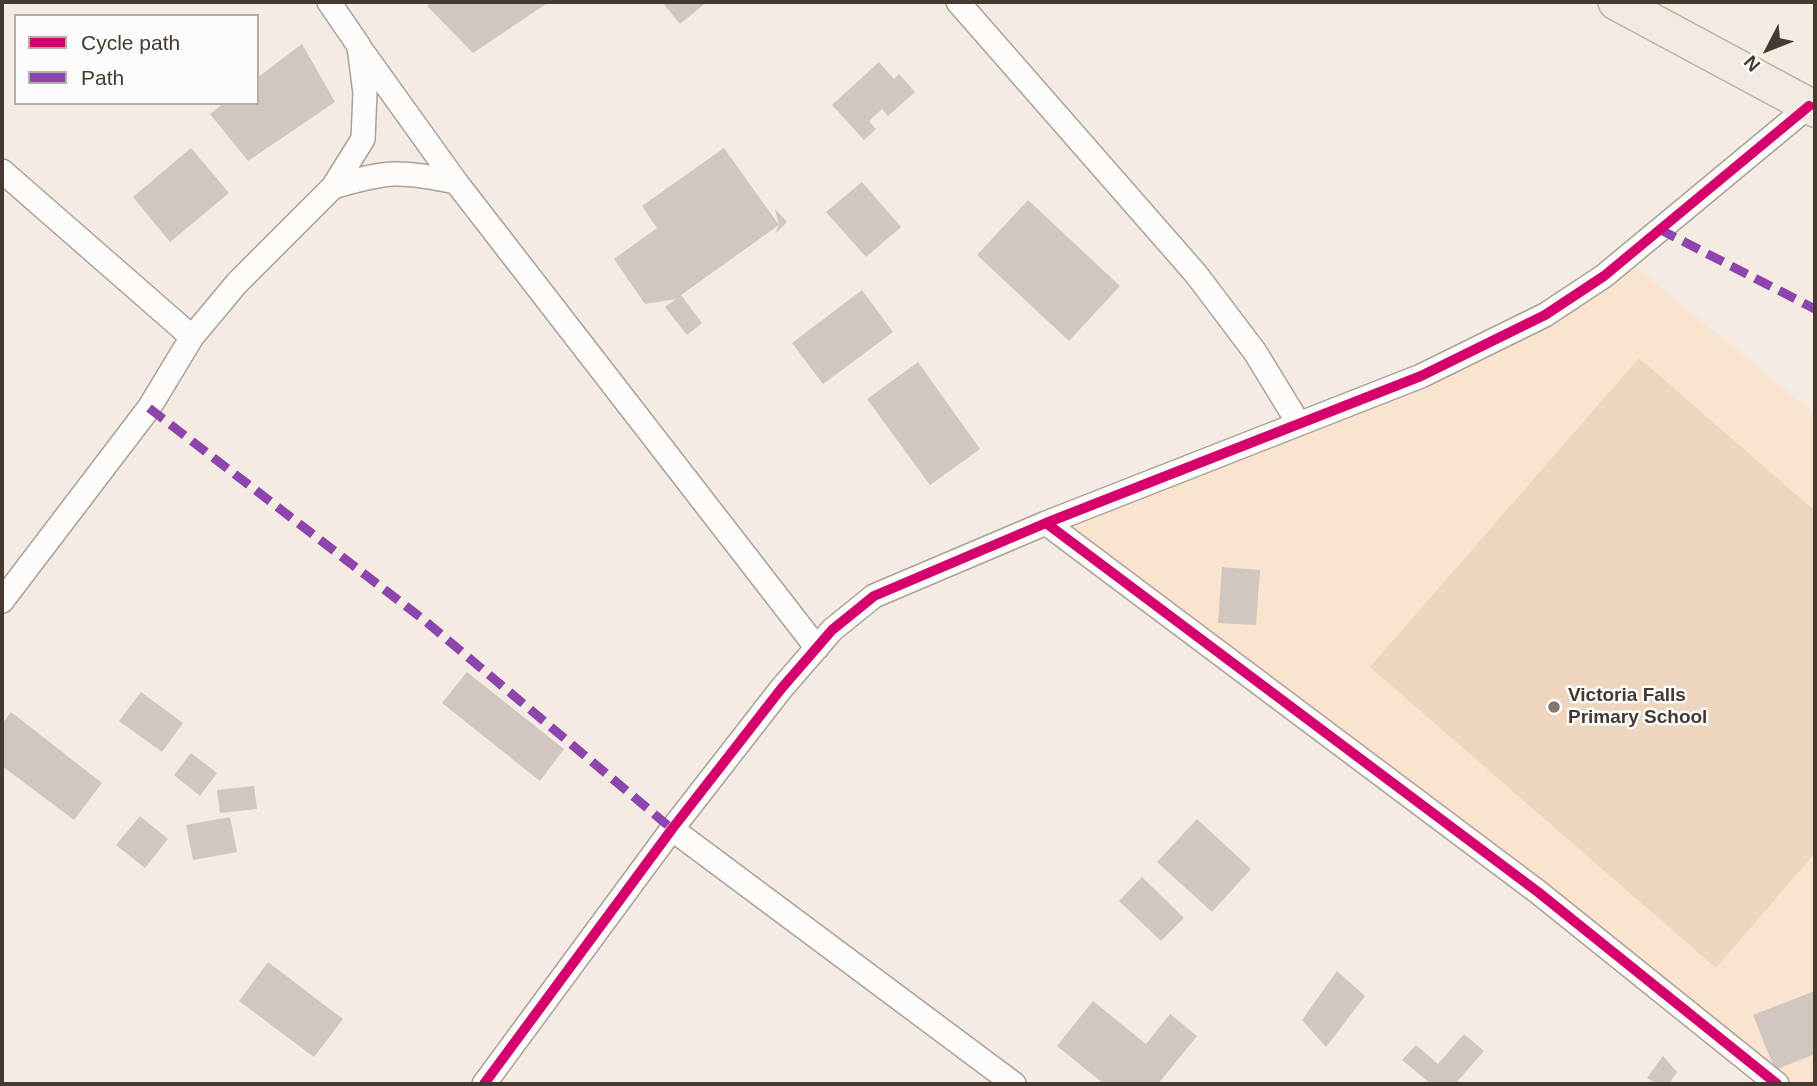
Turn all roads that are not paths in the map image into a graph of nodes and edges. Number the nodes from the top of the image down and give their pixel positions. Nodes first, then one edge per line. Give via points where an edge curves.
1 (330, 2) edge
2 (958, 2) edge
3 (1616, 2) edge
4 (359, 46) junction
5 (1812, 108) edge
6 (2, 170) edge
7 (456, 182) junction
8 (333, 187) junction
9 (192, 337) junction
10 (1299, 424) junction
11 (1046, 523) junction
12 (2, 601) edge
13 (817, 648) junction
14 (672, 829) junction
15 (484, 1084) edge
16 (1014, 1084) edge
17 (1777, 1084) edge

1 - 4 street
2 - 10 street via 1196,274 1255,352
3 - 5 main road
4 - 7 street
4 - 8 street via 365,93 362,139
5 - 10 street via 1604,276 1545,315 1421,376
6 - 9 street
7 - 8 street via 381,172
7 - 13 street
8 - 9 street via 237,283
9 - 12 street via 149,408
10 - 11 street
11 - 13 street via 874,596
11 - 17 street via 1538,892
13 - 14 street
14 - 15 street
14 - 16 street

